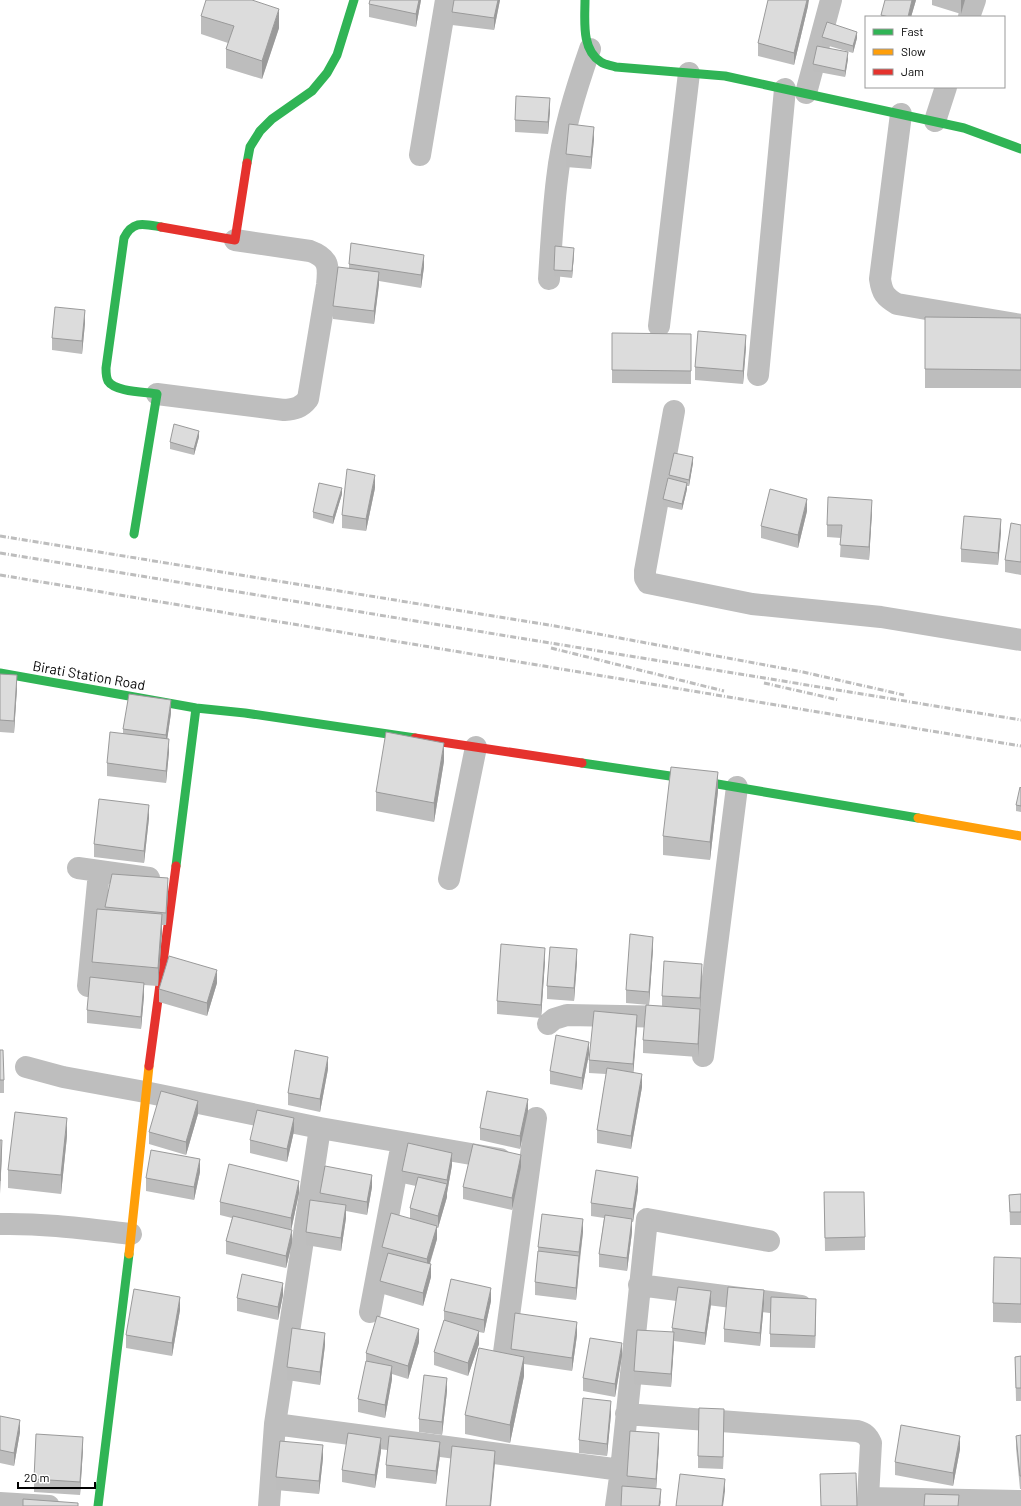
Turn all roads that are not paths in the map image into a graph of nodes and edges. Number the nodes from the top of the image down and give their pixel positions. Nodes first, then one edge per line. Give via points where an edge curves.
1 (354, 0) edge
2 (446, 0) edge
3 (585, 0) edge
4 (831, 0) edge
5 (975, 0) edge
6 (969, 16) edge
7 (590, 49) junction
8 (689, 73) junction
9 (946, 88) edge
10 (784, 89) junction
11 (806, 93) junction
12 (901, 114) junction
13 (935, 121) junction
14 (1021, 149) edge
15 (420, 155) dead end
16 (235, 240) junction
17 (549, 279) dead end
18 (1021, 325) edge
19 (659, 326) dead end
20 (758, 375) dead end
21 (157, 394) junction
22 (674, 411) dead end
23 (134, 534) dead end
24 (1021, 640) edge
25 (0, 673) edge
26 (196, 708) junction
27 (476, 747) junction
28 (737, 787) junction
29 (1021, 836) edge
30 (78, 868) dead end
31 (99, 872) junction
32 (449, 879) dead end
33 (174, 882) junction
34 (88, 986) edge
35 (707, 1018) junction
36 (548, 1024) dead end
37 (703, 1056) dead end
38 (26, 1067) dead end
39 (145, 1092) junction
40 (536, 1118) dead end
41 (320, 1128) junction
42 (402, 1143) junction
43 (529, 1164) junction
44 (0, 1224) edge
45 (131, 1234) junction
46 (769, 1241) dead end
47 (639, 1285) junction
48 (812, 1307) edge
49 (370, 1312) dead end
50 (502, 1367) edge
51 (626, 1414) junction
52 (275, 1424) junction
53 (621, 1470) junction
54 (1021, 1501) edge
55 (868, 1502) edge
56 (0, 1503) edge
57 (49, 1506) edge
58 (98, 1506) edge
59 (269, 1506) edge
60 (616, 1506) edge

1 - 16 street via 337,55 327,73 312,91 272,118 250,147
2 - 15 street
3 - 7 street via 585,31
4 - 11 street
5 - 6 street
7 - 8 street via 600,62 616,67
7 - 17 street via 572,101 563,141 557,178
8 - 10 street via 725,76
8 - 19 street
9 - 13 street
10 - 11 street
10 - 20 street
11 - 12 street
12 - 13 street
12 - 18 street via 880,279 881,289 888,299 897,304
13 - 14 street via 964,128
16 - 21 street via 143,224 135,224 129,228 124,238 106,376 117,387
16 - 21 street via 310,251 320,255 326,262 328,285 308,399 303,406 284,410
21 - 23 street
22 - 24 street via 645,571 648,583 752,604 881,617
25 - 26 street, Birati Station Road
26 - 27 street, Birati Station Road
26 - 33 street
27 - 28 street, Birati Station Road
27 - 32 street
28 - 29 street, Birati Station Road
28 - 35 street
30 - 31 street
31 - 33 street
31 - 34 street
33 - 39 street
35 - 36 street via 568,1015 560,1016
35 - 37 street
38 - 39 street via 63,1077
39 - 41 street
39 - 45 street
40 - 43 street
41 - 42 street
41 - 52 street
42 - 43 street
42 - 49 street
43 - 50 street
44 - 45 street via 56,1226
45 - 58 street
46 - 47 street via 647,1219
47 - 48 street
47 - 51 street
51 - 53 street
51 - 55 street via 863,1433 871,1443
52 - 53 street
52 - 59 street
53 - 60 street
54 - 55 street
56 - 57 street

